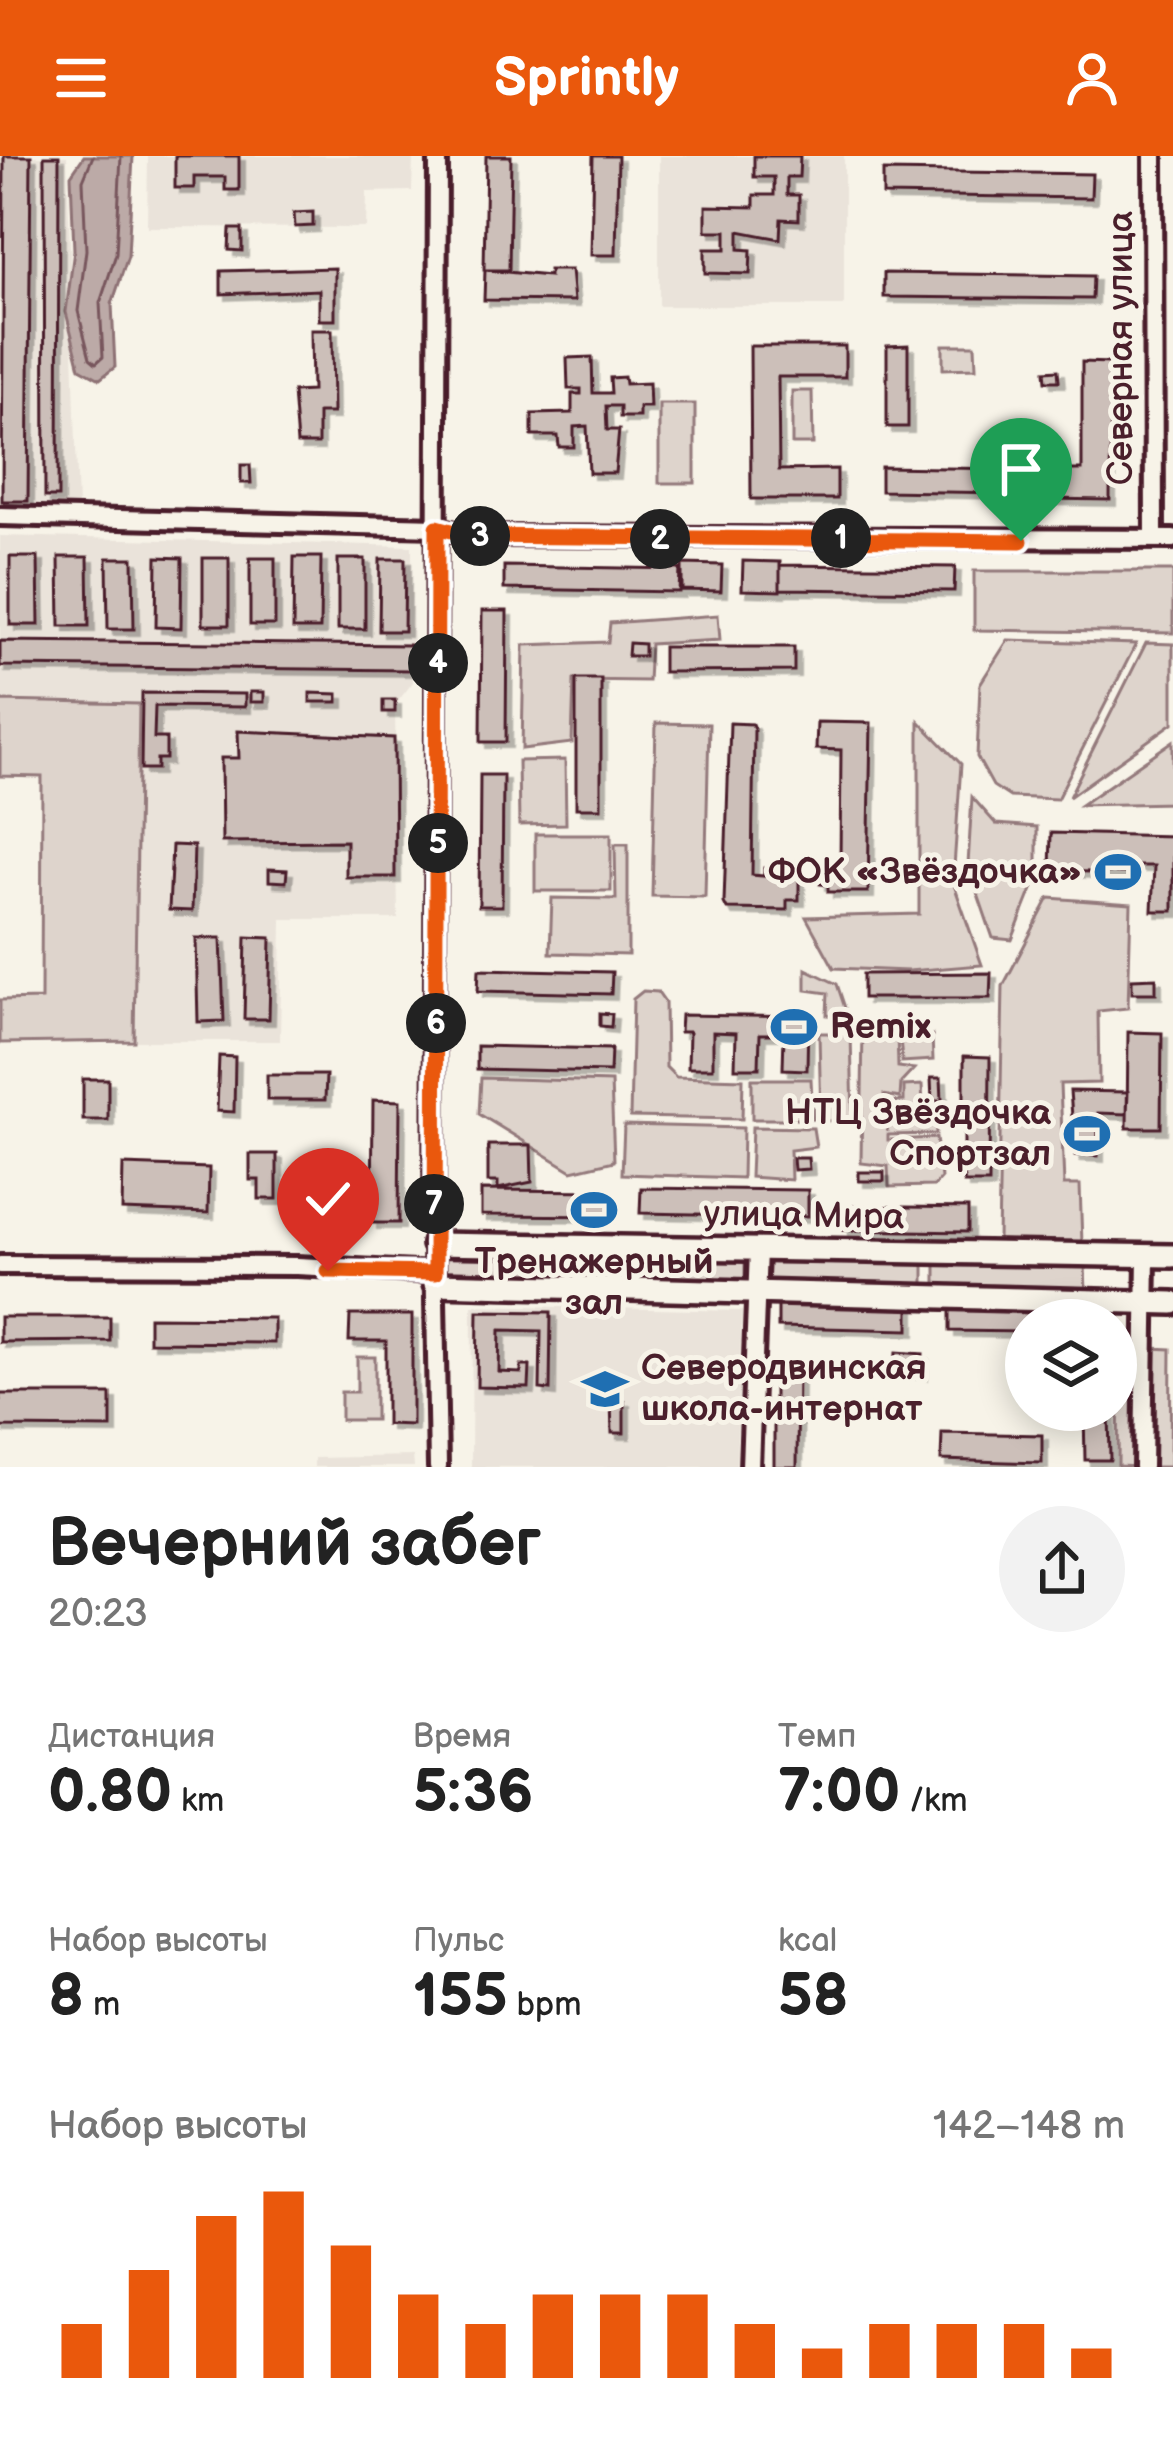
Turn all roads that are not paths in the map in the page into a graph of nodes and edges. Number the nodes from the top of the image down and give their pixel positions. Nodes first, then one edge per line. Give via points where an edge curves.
1 (438, 156) edge
2 (1153, 156) edge
3 (0, 516) edge
4 (437, 527) junction
5 (1164, 539) edge
6 (434, 1244) junction
7 (758, 1249) junction
8 (1146, 1255) junction
9 (1173, 1256) edge
10 (0, 1265) edge
11 (435, 1278) junction
12 (757, 1291) junction
13 (1146, 1301) junction
14 (1173, 1303) edge
15 (438, 1467) edge
16 (750, 1467) edge
17 (1144, 1467) edge

1 - 4 street
2 - 5 street, Северная улица
3 - 4 street
4 - 5 street via 470,536
4 - 6 street
6 - 7 main road, улица Мира
6 - 11 street
7 - 8 main road, улица Мира
7 - 12 street
8 - 9 main road, улица Мира
8 - 13 street
10 - 11 street via 297,1266
11 - 12 main road
11 - 15 street
12 - 13 main road
12 - 16 street
13 - 14 main road
13 - 17 street

